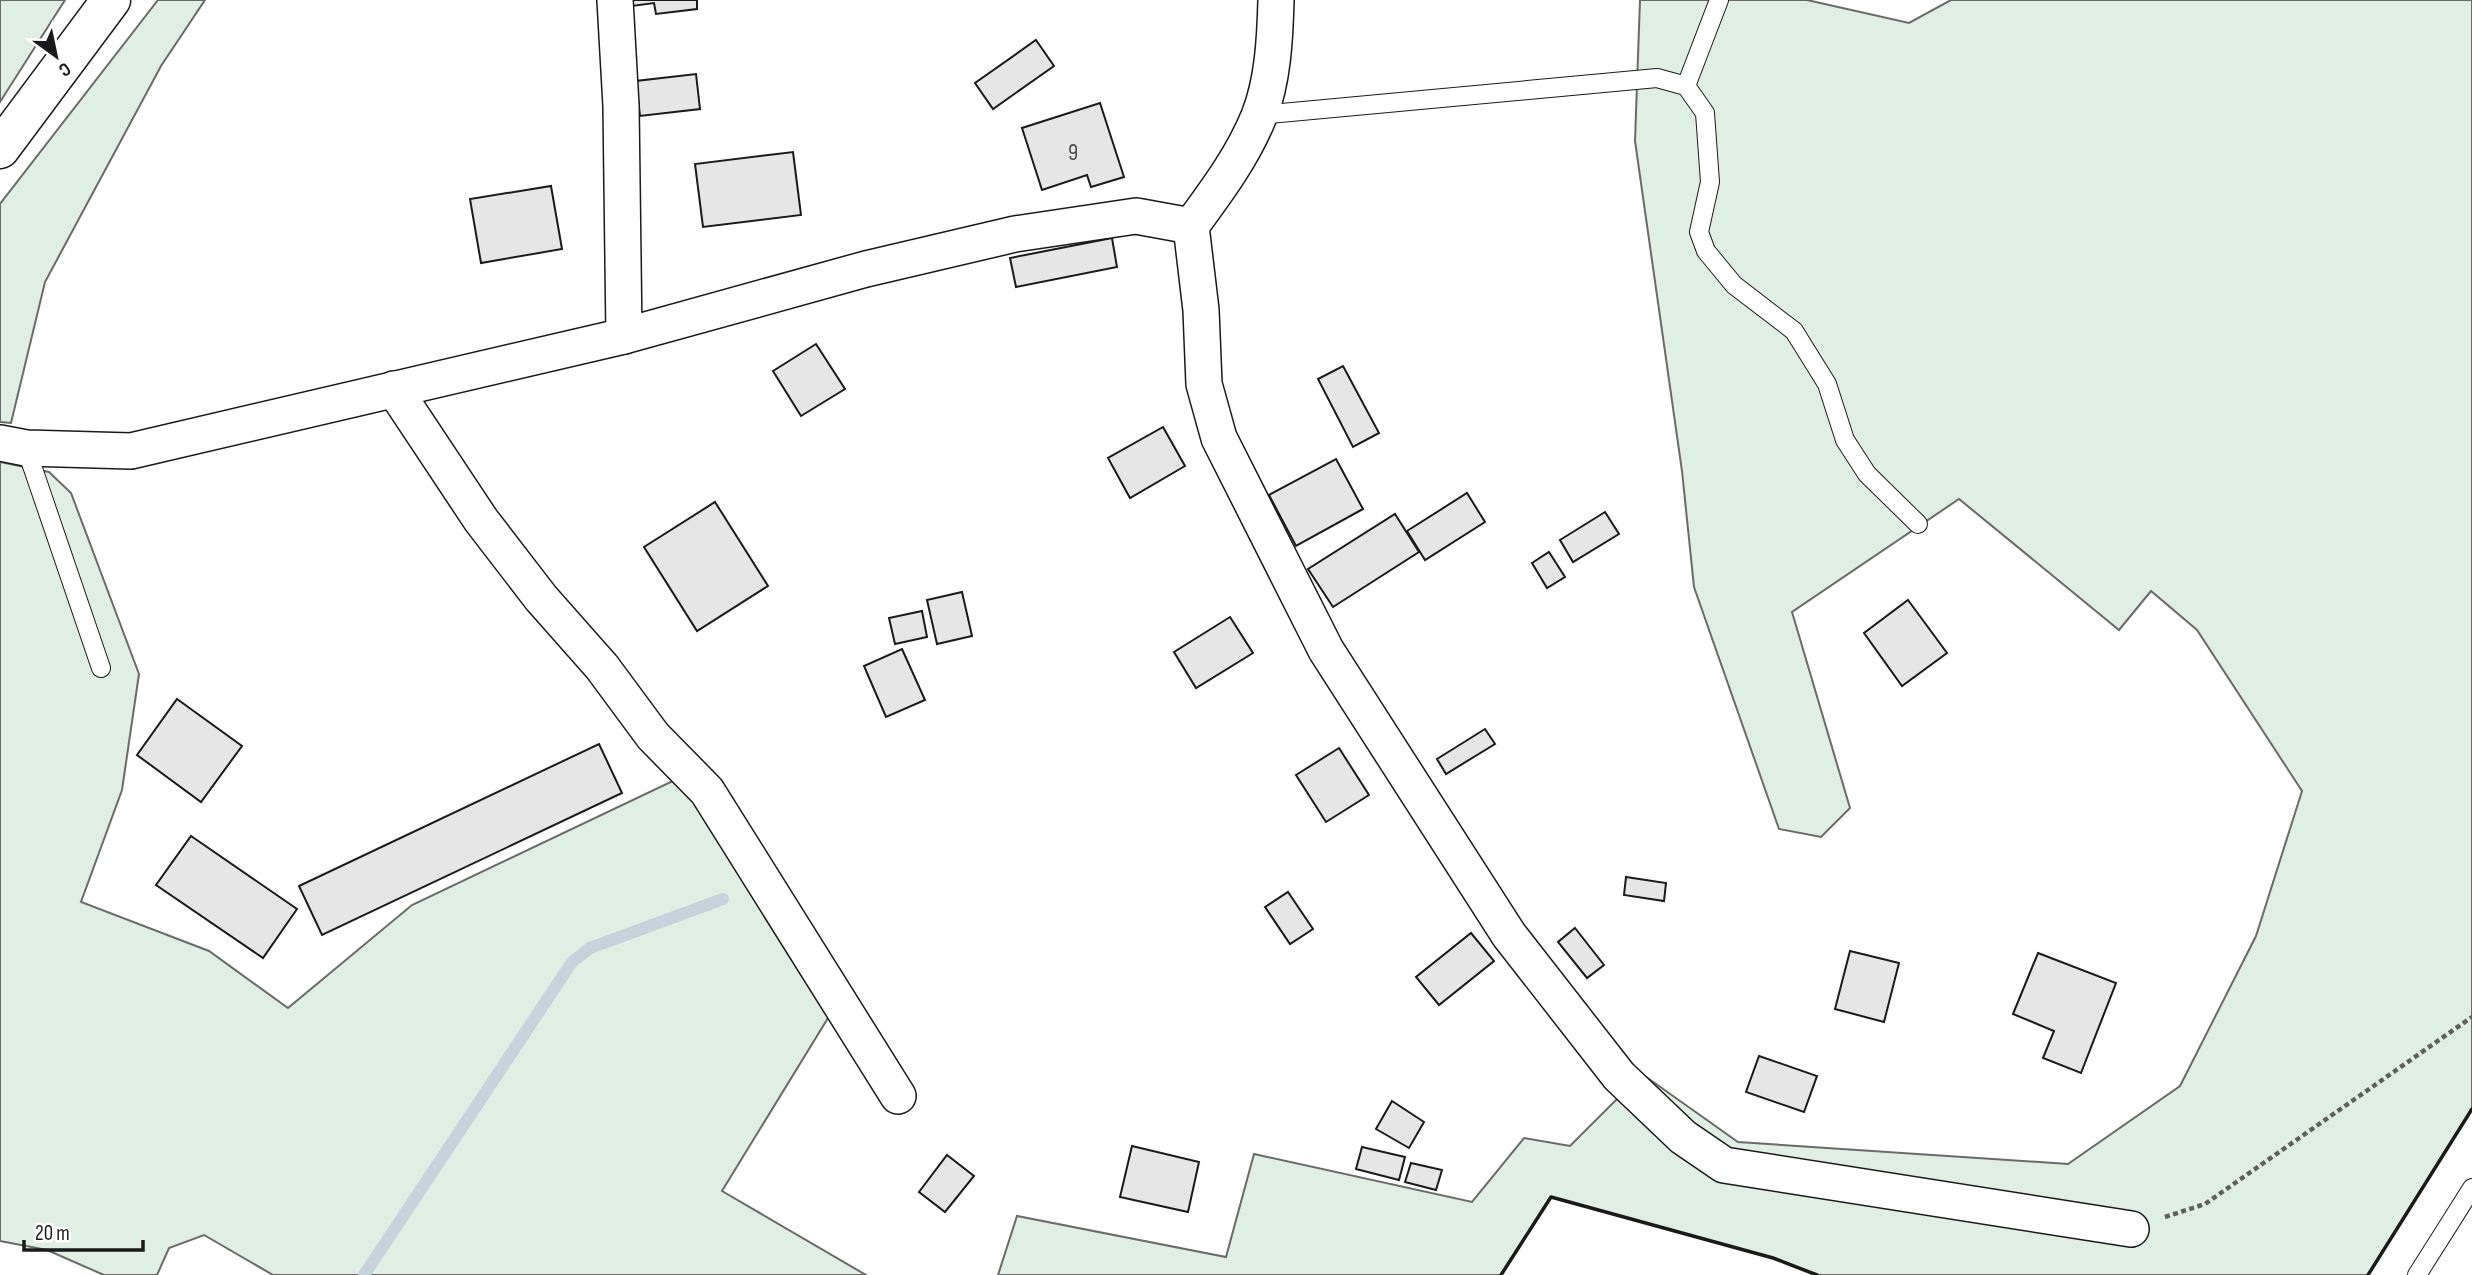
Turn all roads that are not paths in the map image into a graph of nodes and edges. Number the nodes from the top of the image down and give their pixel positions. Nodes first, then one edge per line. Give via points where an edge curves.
1 (111, 0) edge
2 (615, 0) edge
3 (1276, 0) edge
4 (1719, 0) edge
5 (1686, 86) junction
6 (1259, 116) junction
7 (0, 149) edge
8 (1191, 226) junction
9 (624, 336) junction
10 (394, 390) junction
11 (13, 446) edge
12 (1918, 524) dead end
13 (101, 668) dead end
14 (898, 1096) dead end
15 (2472, 1188) edge
16 (2132, 1229) road end
17 (2417, 1275) edge

1 - 7 main road
2 - 9 street
3 - 6 street via 1275,42
4 - 5 lane
5 - 6 lane via 1657,78
5 - 12 lane via 1705,113 1710,182 1699,232 1706,251 1734,285 1794,331 1827,384 1845,440 1867,474
6 - 8 street via 1228,175
8 - 9 street via 1136,216 1016,234 866,269
8 - 16 street via 1204,384 1219,438 1326,650 1509,935 1619,1076 1683,1137 1724,1165
9 - 10 street
10 - 11 street via 131,451
10 - 14 street via 481,520 541,598 653,736 707,791
11 - 13 lane
15 - 17 lane

